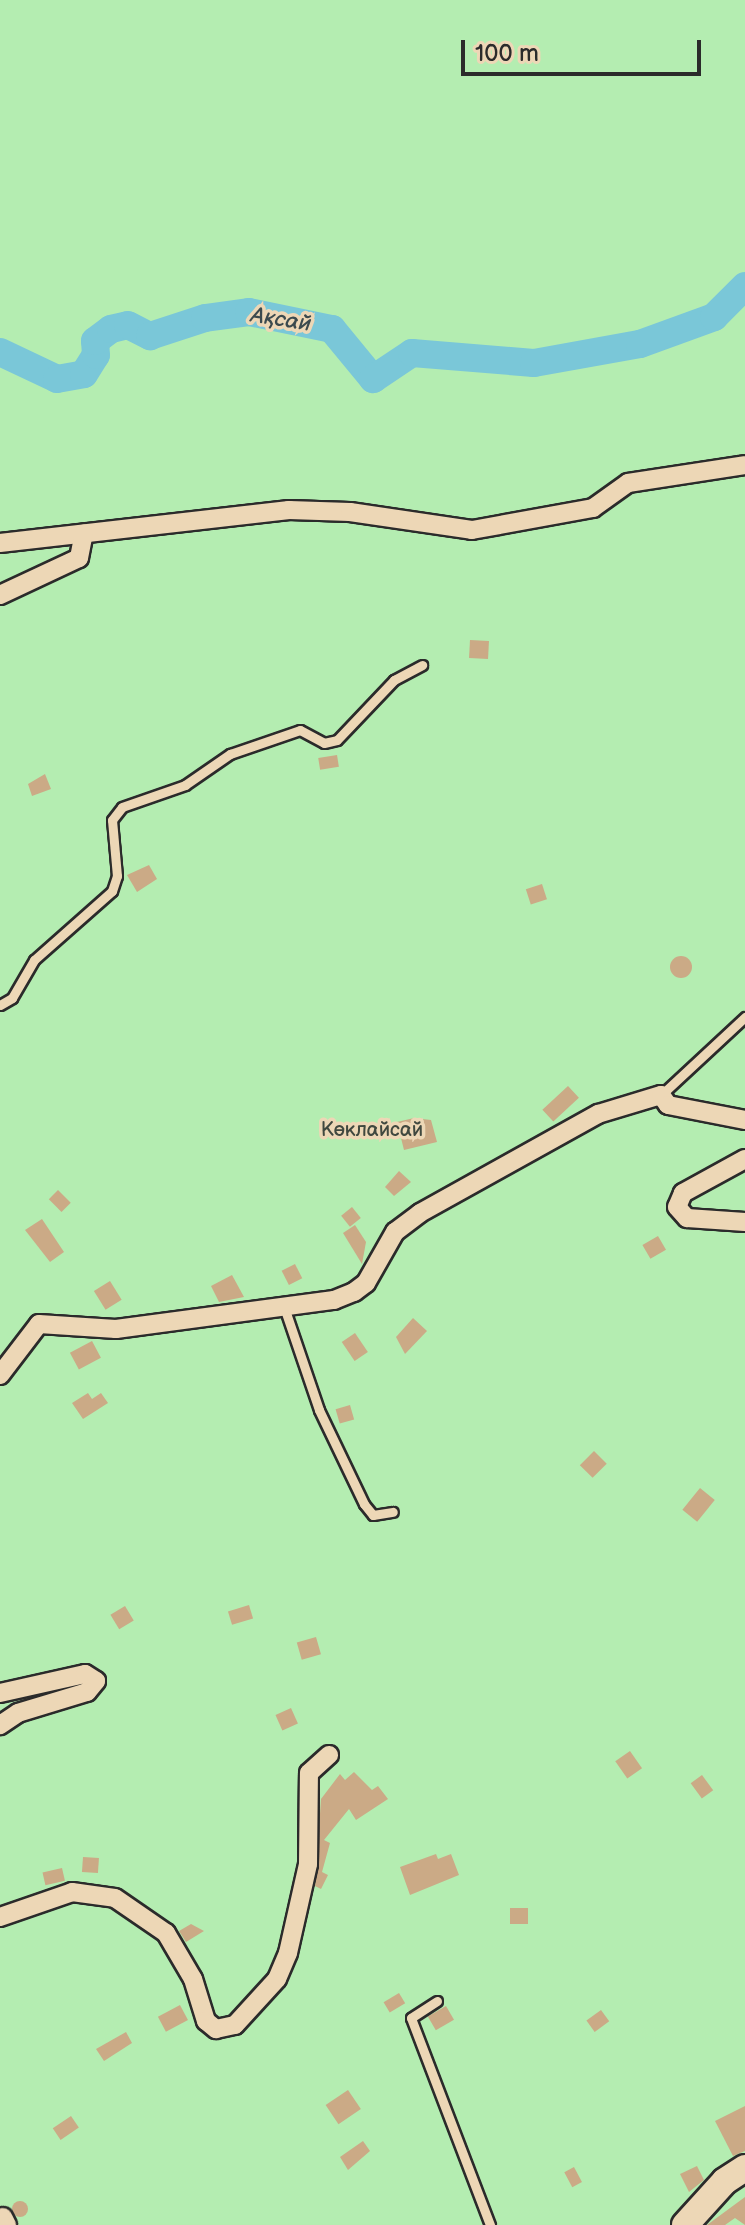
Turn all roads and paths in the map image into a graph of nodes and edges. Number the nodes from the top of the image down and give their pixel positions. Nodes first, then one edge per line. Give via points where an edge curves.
1 (745, 465) edge
2 (84, 533) junction
3 (0, 543) edge
4 (0, 595) edge
5 (422, 665) dead end
6 (0, 1005) edge
7 (745, 1017) edge
8 (661, 1095) junction
9 (745, 1120) edge
10 (745, 1159) edge
11 (745, 1222) edge
12 (283, 1304) junction
13 (0, 1375) edge
14 (393, 1512) dead end
15 (0, 1693) edge
16 (0, 1725) edge
17 (329, 1755) dead end
18 (0, 1917) edge
19 (437, 2001) dead end
20 (745, 2168) edge
21 (490, 2225) edge
22 (685, 2225) edge

1 - 2 street via 628,483 593,508 472,530 350,512 289,510
2 - 3 street
2 - 4 street via 79,558
5 - 6 lane via 394,680 337,740 324,743 300,730 230,754 185,785 122,807 112,820 117,876 112,891 34,960 18,991
7 - 8 lane
8 - 9 street via 668,1105
8 - 12 street via 598,1114 420,1213 395,1232 366,1283 354,1292 334,1300
10 - 11 street via 683,1193 677,1207 687,1218
12 - 13 street via 116,1329 39,1324
12 - 14 lane via 319,1410 364,1504 373,1515
15 - 16 street via 85,1674 96,1681 87,1692 18,1713
17 - 18 street via 309,1773 308,1864 288,1953 277,1979 235,2025 216,2029 206,2021 187,1967 166,1933 115,1898 72,1892
19 - 21 lane via 411,2018
20 - 22 street via 725,2181

